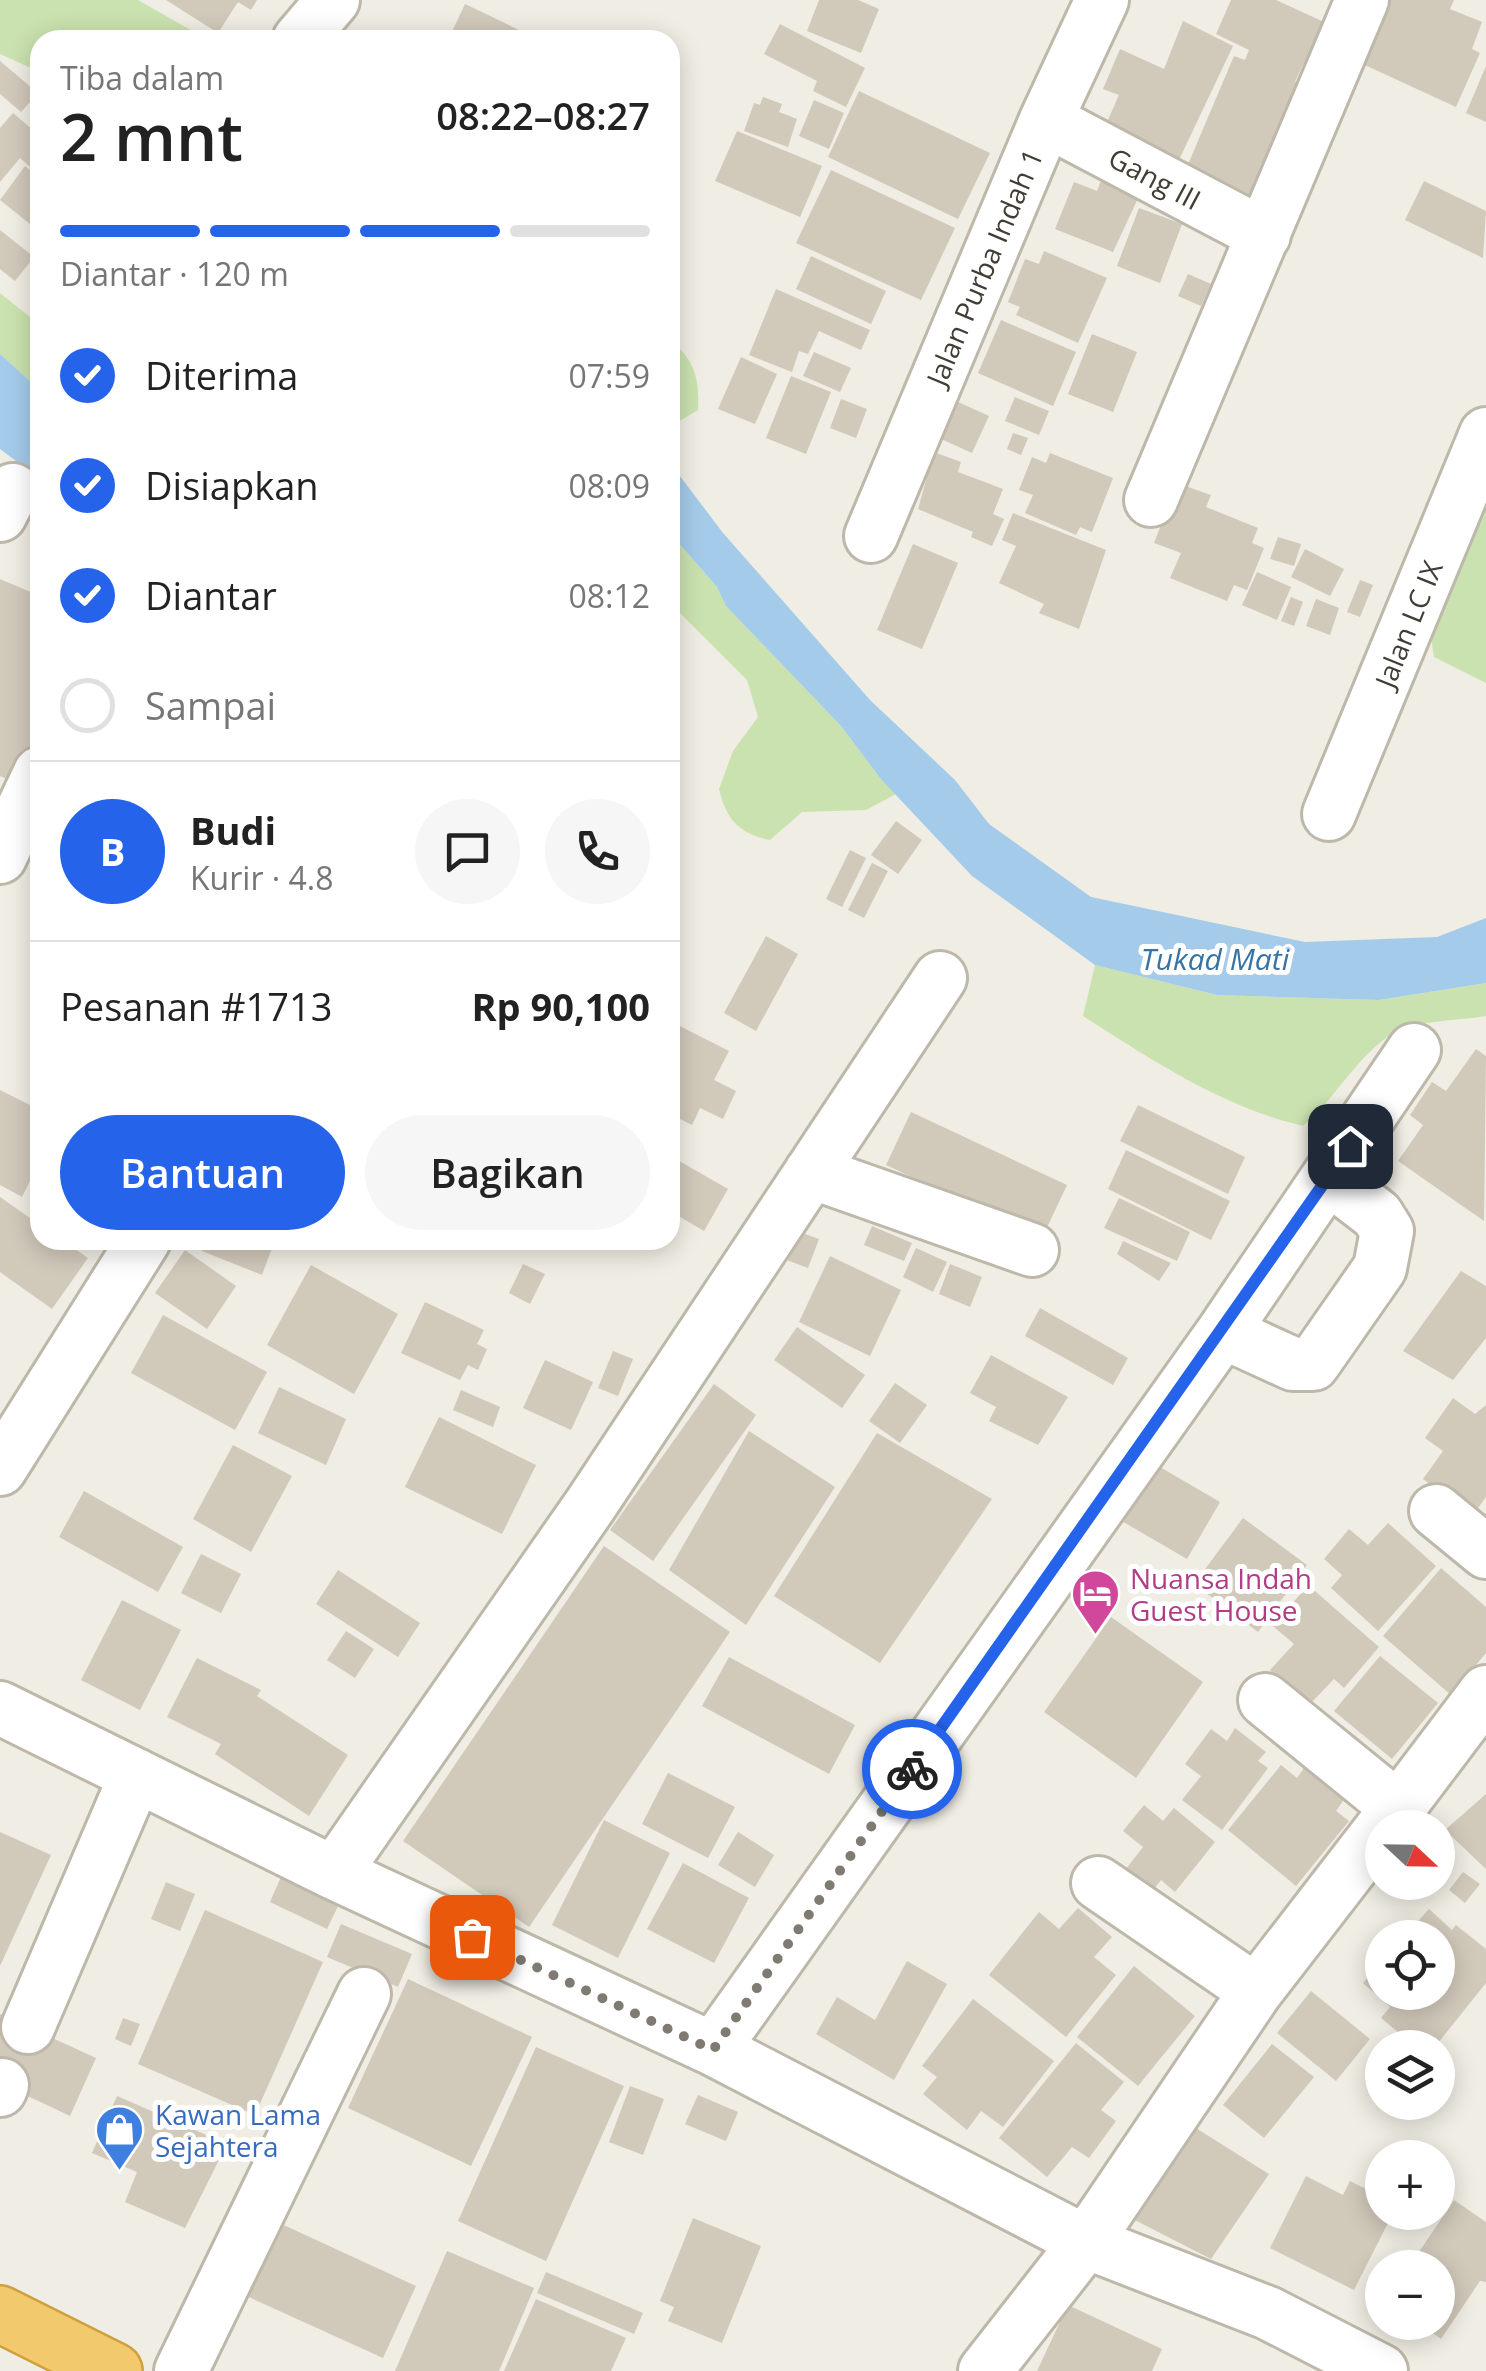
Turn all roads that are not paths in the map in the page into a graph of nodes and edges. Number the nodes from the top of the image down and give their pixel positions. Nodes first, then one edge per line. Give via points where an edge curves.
1 (332, 0) edge
2 (1102, 0) edge
3 (1362, 0) edge
4 (307, 30) edge
5 (1046, 120) junction
6 (1264, 235) junction
7 (1486, 436) edge
8 (1150, 500) dead end
9 (871, 536) dead end
10 (30, 794) edge
11 (1329, 814) dead end
12 (0, 857) edge
13 (940, 978) dead end
14 (1414, 1050) dead end
15 (811, 1172) junction
16 (1329, 1178) junction
17 (138, 1250) edge
18 (1032, 1250) dead end
19 (1223, 1332) junction
20 (0, 1468) edge
21 (1436, 1511) dead end
22 (1486, 1552) edge
23 (1486, 1692) edge
24 (1265, 1700) dead end
25 (0, 1708) edge
26 (136, 1776) junction
27 (1377, 1810) edge
28 (1396, 1810) edge
29 (1365, 1850) edge
30 (334, 1873) junction
31 (1098, 1883) dead end
32 (1256, 1990) junction
33 (364, 1994) dead end
34 (28, 2026) dead end
35 (713, 2050) junction
36 (1086, 2242) junction
37 (0, 2314) edge
38 (114, 2371) edge
39 (181, 2371) edge
40 (985, 2371) edge
41 (1382, 2371) edge

1 - 4 street
2 - 5 street, Jalan Purba Indah 1
3 - 6 street
5 - 6 street, Gang III
5 - 9 street, Jalan Purba Indah 1
6 - 8 street
7 - 11 street, Jalan LC IX
10 - 12 street
13 - 15 street
14 - 16 street
15 - 18 street
15 - 30 street via 592,1504
16 - 19 street
16 - 19 street via 1387,1231 1380,1268 1313,1364 1293,1364
17 - 20 street
19 - 35 street
21 - 22 street
23 - 28 street
24 - 27 street
25 - 26 street
26 - 30 street
26 - 34 street
29 - 32 street
30 - 35 street
31 - 32 street
32 - 36 street
33 - 39 street
35 - 36 street
36 - 40 street
36 - 41 street via 1268,2313
37 - 38 highway

